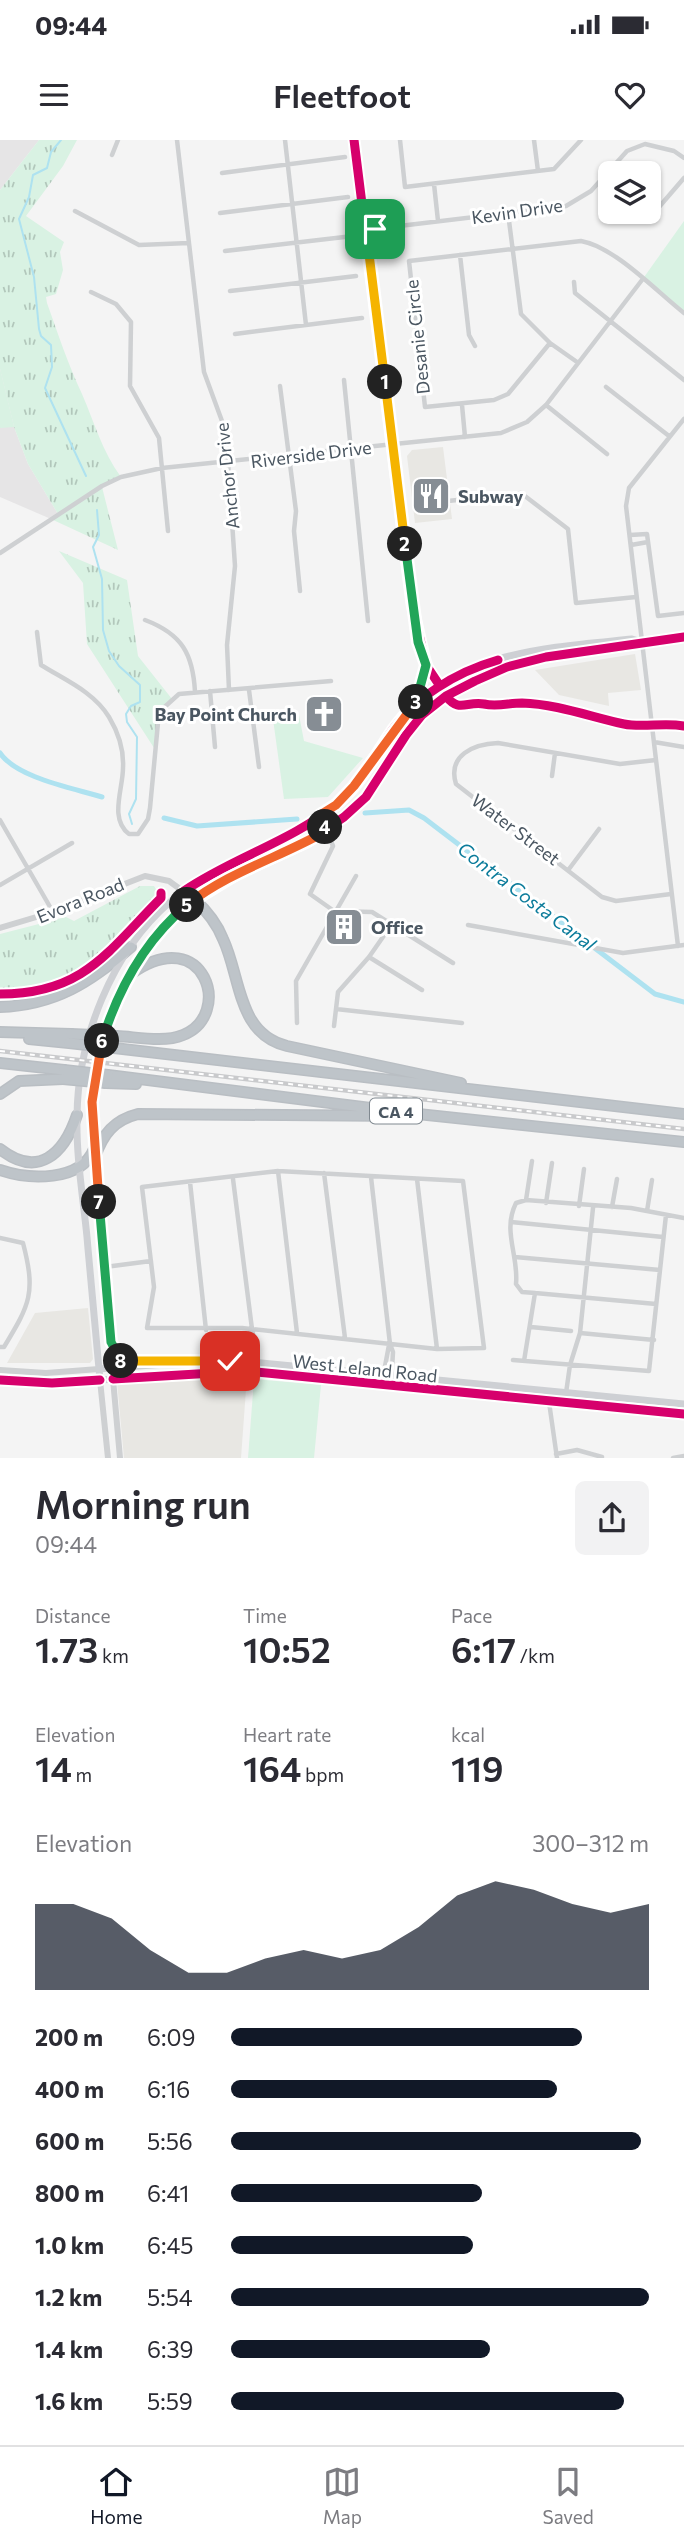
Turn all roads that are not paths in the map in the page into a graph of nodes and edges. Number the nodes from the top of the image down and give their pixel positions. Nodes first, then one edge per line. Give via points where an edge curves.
1 (118, 140) edge
2 (177, 140) edge
3 (285, 140) edge
4 (354, 140) edge
5 (400, 140) edge
6 (534, 140) edge
7 (582, 140) edge
8 (645, 142) edge
9 (111, 155) dead end
10 (345, 157) dead end
11 (684, 158) edge
12 (288, 164) junction
13 (538, 171) junction
14 (222, 173) dead end
15 (684, 178) edge
16 (434, 184) junction
17 (348, 197) dead end
18 (292, 204) junction
19 (661, 205) edge
20 (75, 211) dead end
21 (220, 213) dead end
22 (508, 213) junction
23 (438, 221) junction
24 (366, 230) junction
25 (353, 236) dead end
26 (189, 243) junction
27 (297, 243) junction
28 (513, 249) junction
29 (225, 251) dead end
30 (460, 255) junction
31 (356, 276) dead end
32 (642, 280) junction
33 (574, 282) dead end
34 (302, 283) junction
35 (230, 291) dead end
36 (91, 292) dead end
37 (684, 313) edge
38 (362, 318) dead end
39 (609, 322) junction
40 (306, 325) junction
41 (235, 334) dead end
42 (550, 343) junction
43 (475, 346) dead end
44 (577, 362) junction
45 (344, 380) dead end
46 (684, 380) edge
47 (281, 386) dead end
48 (606, 387) dead end
49 (462, 405) junction
50 (546, 405) junction
51 (684, 419) edge
52 (669, 436) junction
53 (465, 438) junction
54 (392, 444) junction
55 (351, 449) junction
56 (607, 454) dead end
57 (290, 457) junction
58 (227, 463) junction
59 (162, 468) junction
60 (448, 501) dead end
61 (168, 531) dead end
62 (630, 535) junction
63 (648, 542) junction
64 (631, 545) junction
65 (0, 553) edge
66 (300, 590) dead end
67 (636, 597) junction
68 (684, 613) edge
69 (145, 620) dead end
70 (368, 621) dead end
71 (37, 632) dead end
72 (684, 637) edge
73 (642, 642) junction
74 (426, 665) junction
75 (331, 681) dead end
76 (440, 686) junction
77 (229, 690) junction
78 (249, 690) junction
79 (210, 691) junction
80 (195, 692) junction
81 (446, 696) junction
82 (415, 705) junction
83 (654, 742) junction
84 (215, 747) dead end
85 (684, 747) edge
86 (555, 753) junction
87 (656, 760) junction
88 (259, 767) dead end
89 (552, 776) dead end
90 (320, 815) junction
91 (0, 820) edge
92 (599, 829) dead end
93 (326, 831) junction
94 (72, 843) dead end
95 (31, 869) junction
96 (569, 870) junction
97 (356, 876) dead end
98 (0, 885) edge
99 (184, 891) junction
100 (671, 894) junction
101 (194, 900) junction
102 (334, 911) junction
103 (53, 912) junction
104 (392, 923) junction
105 (468, 925) dead end
106 (0, 928) edge
107 (681, 946) edge
108 (131, 947) junction
109 (369, 957) junction
110 (453, 963) dead end
111 (132, 972) junction
112 (422, 990) dead end
113 (0, 1007) edge
114 (336, 1009) junction
115 (297, 1023) dead end
116 (462, 1023) dead end
117 (334, 1026) dead end
118 (0, 1034) edge
119 (70, 1039) junction
120 (0, 1063) edge
121 (63, 1075) junction
122 (483, 1090) junction
123 (0, 1094) edge
124 (418, 1114) junction
125 (684, 1114) edge
126 (77, 1115) junction
127 (684, 1142) edge
128 (0, 1149) edge
129 (95, 1153) junction
130 (532, 1161) dead end
131 (552, 1163) dead end
132 (80, 1168) junction
133 (584, 1169) dead end
134 (0, 1170) edge
135 (278, 1171) junction
136 (324, 1174) junction
137 (371, 1177) junction
138 (233, 1179) junction
139 (417, 1179) junction
140 (617, 1179) dead end
141 (652, 1180) dead end
142 (190, 1182) junction
143 (526, 1200) junction
144 (546, 1203) junction
145 (579, 1206) junction
146 (612, 1207) junction
147 (594, 1208) junction
148 (647, 1211) junction
149 (666, 1215) junction
150 (684, 1218) edge
151 (511, 1223) junction
152 (591, 1230) junction
153 (663, 1237) junction
154 (0, 1238) edge
155 (515, 1257) junction
156 (151, 1261) junction
157 (588, 1263) junction
158 (105, 1267) junction
159 (660, 1270) junction
160 (535, 1293) junction
161 (584, 1298) junction
162 (657, 1304) junction
163 (531, 1327) junction
164 (252, 1329) junction
165 (206, 1330) junction
166 (571, 1331) dead end
167 (297, 1333) junction
168 (580, 1333) junction
169 (345, 1338) junction
170 (654, 1340) junction
171 (111, 1342) junction
172 (390, 1344) junction
173 (0, 1347) edge
174 (437, 1349) junction
175 (513, 1360) dead end
176 (524, 1361) junction
177 (192, 1362) junction
178 (251, 1363) junction
179 (570, 1365) junction
180 (113, 1368) junction
181 (304, 1368) junction
182 (99, 1369) junction
183 (0, 1370) edge
184 (195, 1372) junction
185 (252, 1372) junction
186 (388, 1376) junction
187 (113, 1379) junction
188 (0, 1380) edge
189 (100, 1380) junction
190 (387, 1385) junction
191 (566, 1393) junction
192 (513, 1399) junction
193 (549, 1402) junction
194 (684, 1404) edge
195 (610, 1407) junction
196 (684, 1414) edge
197 (556, 1456) edge
198 (684, 1456) edge
199 (603, 1457) edge
200 (108, 1458) edge
201 (120, 1458) edge
202 (673, 1458) edge

1 - 9 street
2 - 26 street, Anchor Drive
3 - 12 street
4 - 24 street
5 - 16 street via 405,187
6 - 13 street
7 - 13 street via 554,169
8 - 11 street, Kevin Drive via 674,150
8 - 22 street, Kevin Drive via 627,151 591,191 566,206
10 - 12 street
12 - 14 street
12 - 18 street
13 - 16 street
15 - 19 street
16 - 23 street
17 - 18 street
18 - 21 street
18 - 27 street
20 - 26 street via 139,245
22 - 23 street, Kevin Drive
22 - 28 street
23 - 24 street, Kevin Drive
24 - 54 street
25 - 27 street
26 - 58 street, Anchor Drive via 204,372 226,432
27 - 29 street
27 - 34 street
28 - 30 street, Desanie Circle
28 - 32 street, Desanie Circle via 581,241 595,244
28 - 42 street via 522,314
30 - 43 street via 469,335
30 - 49 street, Desanie Circle via 409,261 425,407
31 - 34 street
32 - 37 street, Desanie Circle
32 - 39 street, Riverside Drive
33 - 39 street via 575,293
34 - 35 street
34 - 40 street
36 - 59 street via 116,304 131,322 130,386 159,438
38 - 40 street
39 - 44 street, Riverside Drive
39 - 46 street
40 - 41 street
42 - 44 street
42 - 49 street, Desanie Circle via 509,394
44 - 50 street, Riverside Drive
45 - 55 street
47 - 57 street
48 - 52 street
49 - 53 street
50 - 53 street, Riverside Drive via 527,422 501,433
50 - 56 street
51 - 52 street
52 - 62 street via 629,488
53 - 54 street, Riverside Drive
54 - 55 street, Riverside Drive
54 - 74 street via 412,604
55 - 57 street, Riverside Drive
55 - 70 street
57 - 58 street, Riverside Drive
57 - 66 street
58 - 59 street, Riverside Drive
58 - 77 street, Anchor Drive via 235,566 227,645
59 - 61 street
59 - 65 street, Riverside Drive via 102,486
60 - 67 street via 521,493 568,529 576,603
62 - 63 street via 647,534
62 - 64 street
63 - 64 street
63 - 68 street via 658,616
64 - 67 street
67 - 73 street
69 - 80 street via 160,626 188,653 194,665
71 - 80 street via 41,665 72,682 97,704 117,734 123,769 120,825 129,834 138,834 148,818 159,712 179,694
72 - 73 main road
73 - 76 main road via 632,639 524,653 469,670
73 - 81 main road via 523,663
73 - 83 street
74 - 76 street
74 - 82 main road
75 - 78 street
76 - 81 street
76 - 82 main road
77 - 78 street
77 - 79 street
78 - 88 street
79 - 80 street
79 - 84 street
81 - 93 main road via 406,735 366,797
82 - 90 main road via 354,786
83 - 85 street
83 - 87 street
86 - 87 street, Water Street via 620,764
86 - 89 street
86 - 96 street, Water Street via 482,743 467,750 453,773 456,784
87 - 100 street
90 - 93 street
90 - 99 main road
91 - 95 street
92 - 96 street
93 - 101 main road
93 - 102 street via 333,846 331,855 310,894
94 - 95 street
95 - 98 street
95 - 103 street
96 - 100 street, Water Street via 603,897 616,901
97 - 102 street
99 - 101 street, Evora Road
99 - 103 street, Evora Road via 161,878 136,877
99 - 108 main road
100 - 107 street
101 - 111 main road via 165,927
101 - 122 highway via 220,933 247,1014 267,1038
102 - 104 street via 372,912
102 - 115 street via 296,981
103 - 106 street, Evora Road
104 - 109 street
104 - 110 street
105 - 107 street via 623,953
108 - 113 highway via 66,994
108 - 126 main road via 98,1008 83,1054
109 - 112 street
109 - 114 street via 338,992
111 - 119 highway, bridge via 157,957 191,963 205,979 209,1000 194,1030 183,1036
111 - 129 main road via 111,1013 98,1055 92,1102
114 - 116 street
114 - 117 street
118 - 119 highway, CA 4
119 - 122 highway, CA 4, bridge via 114,1048
120 - 121 highway, CA 4
121 - 123 highway via 19,1081
121 - 124 highway, CA 4, bridge
122 - 125 highway, CA 4
124 - 127 highway, CA 4
124 - 129 highway via 138,1114 121,1119 107,1131
126 - 128 highway via 59,1151 45,1160 21,1160
126 - 132 main road
129 - 132 highway
129 - 158 main road
130 - 143 street
131 - 144 street
132 - 134 highway via 39,1176
132 - 182 main road
133 - 145 street
135 - 136 street
135 - 138 street
135 - 167 street
136 - 137 street
136 - 169 street
137 - 139 street
137 - 172 street
138 - 142 street
138 - 164 street
139 - 174 street
139 - 174 street via 463,1181 484,1348
140 - 146 street
141 - 148 street
142 - 156 street via 142,1187
142 - 165 street
143 - 144 street
143 - 151 street via 516,1203
144 - 145 street
145 - 147 street
146 - 147 street
146 - 148 street
147 - 152 street
148 - 149 street
149 - 150 street
149 - 153 street
151 - 152 street
151 - 155 street via 509,1244
152 - 153 street
152 - 157 street
153 - 159 street
154 - 173 street via 23,1243 32,1284 20,1321
155 - 157 street
155 - 160 street via 518,1290
156 - 158 street
156 - 165 street via 155,1287 147,1328
157 - 159 street
157 - 161 street
158 - 171 main road
159 - 162 street
160 - 161 street
160 - 163 street
161 - 162 street
161 - 168 street
162 - 170 street
163 - 166 street
163 - 176 street
164 - 165 street
164 - 167 street
164 - 178 street via 257,1355
167 - 169 street
168 - 170 street
168 - 179 street
169 - 172 street
170 - 179 street via 649,1371
171 - 177 main road via 124,1363
171 - 180 main road
172 - 174 street
172 - 186 street
175 - 176 street
176 - 179 street
177 - 178 main road, West Leland Road
177 - 180 main road, West Leland Road
178 - 181 main road, West Leland Road
178 - 184 main road via 204,1367
179 - 191 street
180 - 182 main road, West Leland Road
180 - 187 main road
181 - 185 main road via 264,1367
181 - 186 main road, West Leland Road
182 - 183 street, West Leland Road
182 - 189 main road
184 - 185 main road, West Leland Road
184 - 187 main road, West Leland Road
185 - 190 main road, West Leland Road
186 - 190 street
186 - 191 main road, West Leland Road
187 - 189 main road, West Leland Road
187 - 201 street
188 - 189 street, West Leland Road
189 - 200 street
190 - 192 main road, West Leland Road
191 - 192 main road via 557,1398 529,1395
191 - 194 main road, West Leland Road
191 - 195 main road
192 - 193 main road, West Leland Road
193 - 195 main road, West Leland Road
193 - 197 street
195 - 196 main road, West Leland Road
197 - 199 street via 577,1450
198 - 202 street

